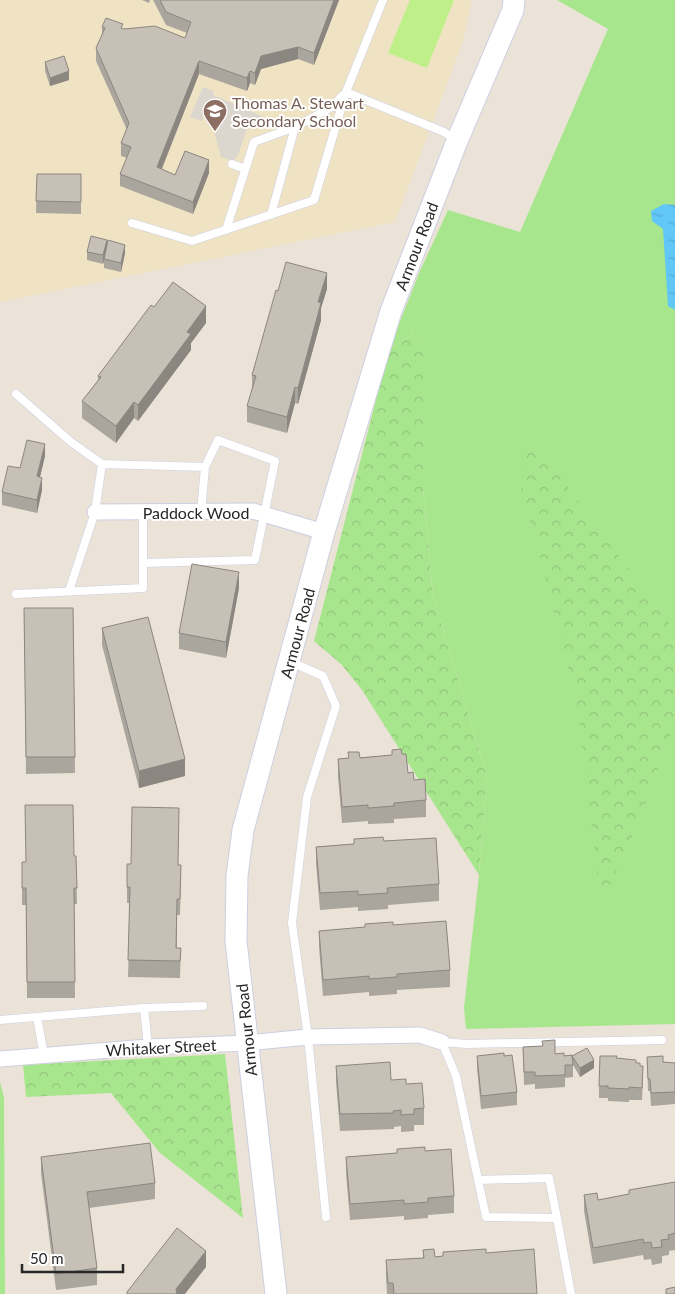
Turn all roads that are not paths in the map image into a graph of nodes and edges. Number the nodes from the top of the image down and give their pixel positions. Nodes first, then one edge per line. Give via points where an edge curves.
1 (383, 0) edge
2 (514, 0) edge
3 (346, 92) junction
4 (294, 127) junction
5 (457, 141) junction
6 (232, 164) dead end
7 (246, 169) junction
8 (271, 215) junction
9 (132, 223) dead end
10 (226, 230) junction
11 (16, 394) dead end
12 (102, 464) junction
13 (205, 467) junction
14 (95, 512) junction
15 (143, 512) junction
16 (201, 512) junction
17 (266, 514) junction
18 (324, 532) junction
19 (143, 563) junction
20 (70, 591) junction
21 (16, 594) dead end
22 (289, 661) junction
23 (203, 1006) dead end
24 (144, 1008) junction
25 (37, 1016) junction
26 (0, 1020) edge
27 (308, 1037) junction
28 (662, 1040) dead end
29 (442, 1042) junction
30 (247, 1043) junction
31 (148, 1047) junction
32 (44, 1055) junction
33 (0, 1059) edge
34 (479, 1180) junction
35 (326, 1216) dead end
36 (557, 1218) junction
37 (276, 1294) edge
38 (571, 1294) edge

1 - 3 lane
2 - 5 main road, Armour Road via 513,10
3 - 4 lane via 332,107
3 - 5 lane via 444,132
3 - 8 lane via 314,200
4 - 7 lane via 254,142
4 - 8 lane
5 - 18 main road, Armour Road via 391,311
6 - 7 lane
7 - 10 lane
8 - 10 lane
9 - 10 lane via 192,242
11 - 12 lane via 71,442
12 - 13 lane
12 - 14 lane
13 - 16 lane
13 - 17 lane via 218,440 275,461
14 - 15 street, Paddock Wood
14 - 20 lane
15 - 16 street, Paddock Wood
15 - 19 lane
16 - 17 street, Paddock Wood via 253,511
17 - 18 street, Paddock Wood
17 - 19 lane via 256,560
18 - 22 main road, Armour Road
19 - 20 lane via 143,588
20 - 21 lane
22 - 27 lane via 323,676 336,706 306,797 292,923
22 - 30 main road, Armour Road via 243,830 237,876 236,941
23 - 24 lane
24 - 25 lane
24 - 31 lane
25 - 26 lane
25 - 32 lane
27 - 29 street, Whitaker Street via 420,1035
27 - 30 street, Whitaker Street
27 - 35 lane
28 - 29 lane
29 - 34 lane via 456,1076
30 - 31 street, Whitaker Street
30 - 37 main road, Armour Road
31 - 32 street, Whitaker Street
32 - 33 street, Whitaker Street
34 - 36 lane via 486,1217
34 - 36 lane via 549,1178
36 - 38 lane

